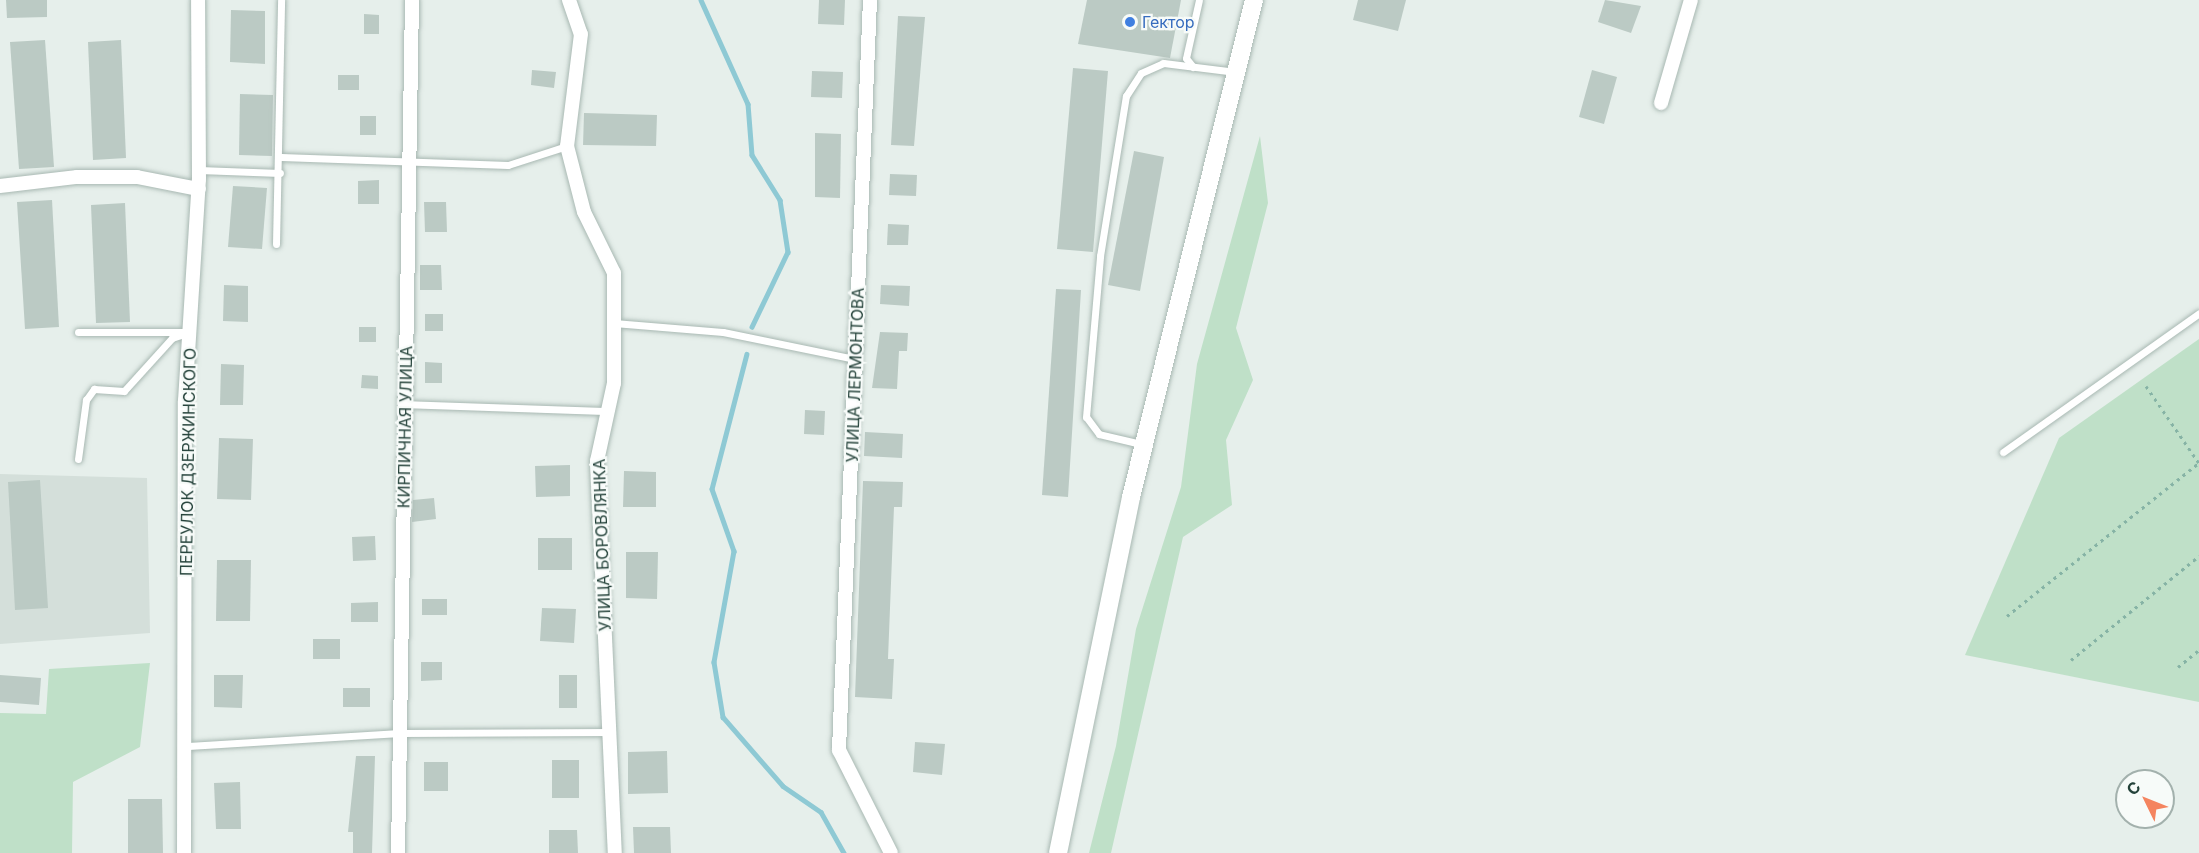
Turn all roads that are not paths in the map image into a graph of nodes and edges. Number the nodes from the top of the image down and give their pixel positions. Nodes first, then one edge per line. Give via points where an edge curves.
1 (198, 0) edge
2 (281, 0) edge
3 (412, 0) edge
4 (569, 0) edge
5 (870, 0) edge
6 (1199, 0) edge
7 (1254, 0) edge
8 (1690, 0) edge
9 (1193, 67) junction
10 (1237, 72) junction
11 (1661, 103) dead end
12 (567, 146) junction
13 (281, 157) junction
14 (409, 159) junction
15 (199, 170) junction
16 (280, 172) junction
17 (0, 186) edge
18 (199, 189) junction
19 (276, 244) dead end
20 (2199, 313) edge
21 (614, 323) junction
22 (78, 332) dead end
23 (189, 332) junction
24 (855, 359) junction
25 (405, 404) junction
26 (608, 411) junction
27 (1144, 445) junction
28 (2003, 452) dead end
29 (78, 459) dead end
30 (610, 732) junction
31 (400, 733) junction
32 (188, 746) junction
33 (184, 853) edge
34 (398, 853) edge
35 (615, 853) edge
36 (891, 853) edge
37 (1058, 853) edge

1 - 15 street, ПЕРЕУЛОК ДЗЕРЖИНСКОГО
2 - 13 lane
3 - 14 street, КИРПИЧНАЯ УЛИЦА
4 - 12 street, УЛИЦА БОРОВЛЯНКА via 581,34
5 - 24 street, УЛИЦА ЛЕРМОНТОВА
6 - 9 lane via 1186,58
7 - 10 main road
8 - 11 street
9 - 10 lane
9 - 27 lane via 1163,63 1141,73 1126,96 1100,256 1086,417 1099,434
10 - 27 main road
12 - 14 lane via 508,165
12 - 21 street, УЛИЦА БОРОВЛЯНКА via 584,212 614,273
13 - 14 lane
13 - 16 lane
14 - 25 street, КИРПИЧНАЯ УЛИЦА
15 - 16 lane
15 - 18 street, ПЕРЕУЛОК ДЗЕРЖИНСКОГО
16 - 19 lane
17 - 18 street via 77,177 137,177
18 - 23 street, ПЕРЕУЛОК ДЗЕРЖИНСКОГО
20 - 28 lane
21 - 24 lane via 723,332 778,348
21 - 26 street, УЛИЦА БОРОВЛЯНКА via 614,383
22 - 23 lane
23 - 29 lane via 172,338 135,384 124,391 105,385 94,389 86,400
23 - 32 street, ПЕРЕУЛОК ДЗЕРЖИНСКОГО via 185,401
24 - 36 street, УЛИЦА ЛЕРМОНТОВА via 839,750
25 - 26 lane
25 - 31 street, КИРПИЧНАЯ УЛИЦА
26 - 30 street, УЛИЦА БОРОВЛЯНКА via 597,461
27 - 37 main road
30 - 31 lane
30 - 35 street, УЛИЦА БОРОВЛЯНКА
31 - 32 lane
31 - 34 street, КИРПИЧНАЯ УЛИЦА
32 - 33 street, ПЕРЕУЛОК ДЗЕРЖИНСКОГО

